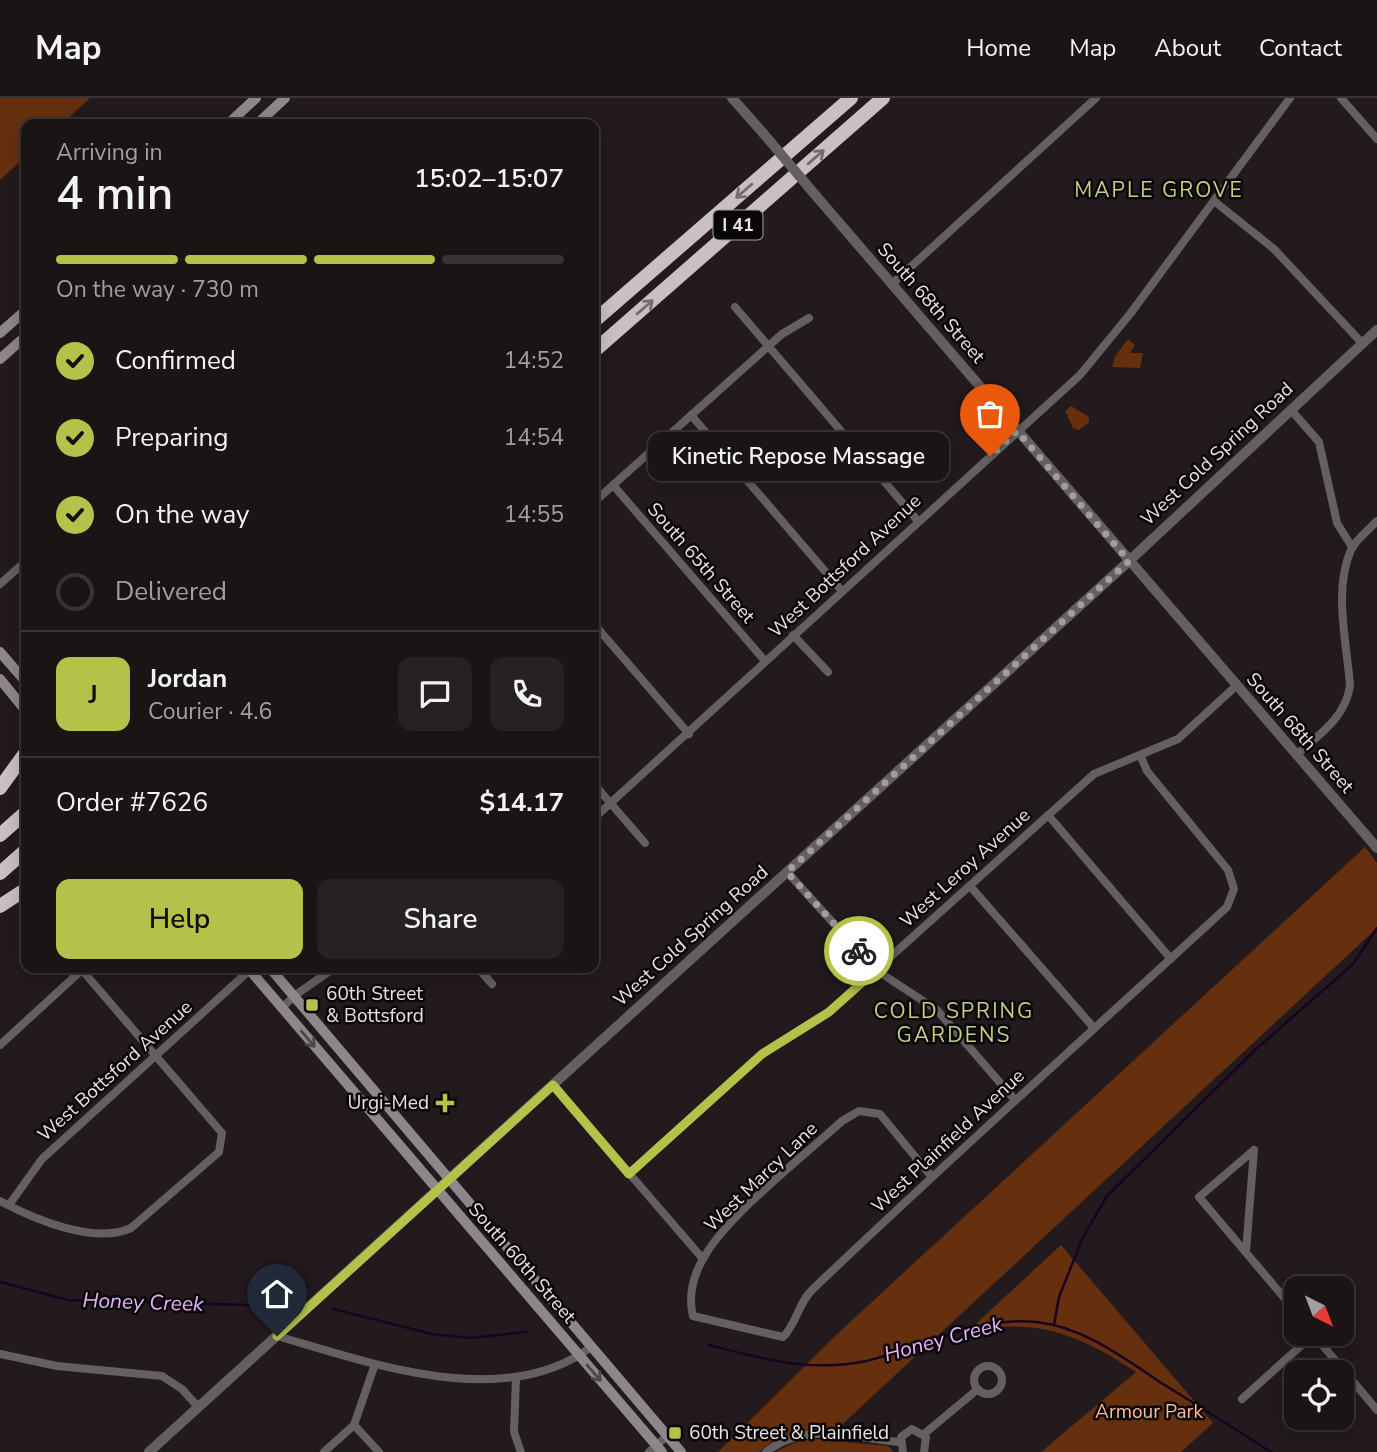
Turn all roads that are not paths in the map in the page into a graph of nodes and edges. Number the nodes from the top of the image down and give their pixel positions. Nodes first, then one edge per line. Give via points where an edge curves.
1 (256, 98) edge
2 (285, 98) edge
3 (732, 98) edge
4 (850, 98) edge
5 (883, 98) edge
6 (1096, 98) edge
7 (1290, 98) edge
8 (1341, 98) edge
9 (233, 119) edge
10 (262, 119) edge
11 (1377, 139) edge
12 (1214, 201) junction
13 (892, 284) junction
14 (735, 307) dead end
15 (21, 314) edge
16 (599, 317) edge
17 (809, 318) dead end
18 (1377, 330) edge
19 (0, 333) edge
20 (21, 340) edge
21 (1362, 344) junction
22 (768, 346) junction
23 (599, 347) edge
24 (0, 359) edge
25 (1290, 410) junction
26 (691, 415) junction
27 (1017, 431) junction
28 (613, 485) junction
29 (599, 498) edge
30 (918, 521) junction
31 (1377, 521) edge
32 (1352, 547) junction
33 (1129, 561) junction
34 (21, 565) edge
35 (0, 584) edge
36 (842, 591) junction
37 (599, 630) edge
38 (793, 635) junction
39 (0, 652) edge
40 (765, 662) junction
41 (828, 672) dead end
42 (21, 676) edge
43 (0, 679) edge
44 (1236, 685) junction
45 (21, 704) edge
46 (689, 734) junction
47 (1296, 755) junction
48 (1141, 757) junction
49 (21, 759) edge
50 (0, 788) edge
51 (599, 790) edge
52 (611, 804) junction
53 (599, 814) edge
54 (1048, 815) junction
55 (21, 816) edge
56 (0, 835) edge
57 (645, 843) dead end
58 (1377, 848) edge
59 (21, 854) edge
60 (787, 872) junction
61 (0, 873) edge
62 (970, 886) junction
63 (21, 892) edge
64 (0, 906) edge
65 (1171, 960) junction
66 (876, 970) junction
67 (79, 973) edge
68 (86, 973) edge
69 (246, 973) edge
70 (253, 973) edge
71 (274, 973) edge
72 (327, 973) edge
73 (482, 973) edge
74 (492, 984) dead end
75 (293, 996) junction
76 (282, 1008) junction
77 (1094, 1028) junction
78 (0, 1045) edge
79 (156, 1056) junction
80 (553, 1085) junction
81 (1015, 1100) junction
82 (629, 1174) junction
83 (931, 1176) junction
84 (450, 1180) junction
85 (438, 1191) junction
86 (0, 1201) edge
87 (9, 1205) junction
88 (471, 1229) junction
89 (499, 1237) junction
90 (1246, 1252) junction
91 (703, 1259) junction
92 (1284, 1297) edge
93 (693, 1316) joint
94 (277, 1336) junction
95 (1300, 1346) edge
96 (1323, 1346) edge
97 (591, 1347) junction
98 (0, 1354) edge
99 (579, 1356) junction
100 (375, 1364) junction
101 (516, 1378) junction
102 (978, 1389) dead end
103 (1242, 1399) dead end
104 (198, 1406) junction
105 (1377, 1410) edge
106 (354, 1425) junction
107 (924, 1434) junction
108 (667, 1436) junction
109 (899, 1443) junction
110 (656, 1450) edge
111 (149, 1452) edge
112 (324, 1452) edge
113 (379, 1452) edge
114 (521, 1452) edge
115 (681, 1452) edge
116 (766, 1452) edge
117 (903, 1452) edge
118 (924, 1452) edge

1 - 9 main road
2 - 10 main road
3 - 13 street, South 68th Street, bridge
4 -> 16 highway, I 41
23 -> 5 highway, I 41
6 - 13 street
7 - 12 street, West Bottsford Avenue
8 - 11 street
12 - 21 street via 1274,249
12 - 27 street, West Bottsford Avenue via 1094,360
13 - 27 street, South 68th Street
14 - 22 street
15 - 19 main road
17 - 22 street
18 - 21 street, West Cold Spring Road
20 - 24 main road
21 - 25 street, West Cold Spring Road
22 - 26 street
22 - 30 street
25 - 32 street via 1319,442 1337,523
25 - 33 street, West Cold Spring Road
26 - 28 street
26 - 36 street
27 - 30 street, West Bottsford Avenue
27 - 33 street, South 68th Street
28 - 29 street
28 - 40 street, South 65th Street
30 - 36 street, West Bottsford Avenue
31 - 32 street
32 - 47 street via 1342,591 1348,699 1330,726
33 - 44 street, South 68th Street
33 - 60 street, West Cold Spring Road
34 - 35 street
36 - 38 street, West Bottsford Avenue
37 - 46 street
38 - 40 street, West Bottsford Avenue
38 - 41 street
39 - 42 main road
40 - 46 street, West Bottsford Avenue
43 - 45 main road
44 - 47 street, South 68th Street
44 - 48 street, West Leroy Avenue via 1178,739
46 - 52 street, West Bottsford Avenue
47 - 58 street, South 68th Street
48 - 54 street, West Leroy Avenue via 1104,767
48 - 65 street, West Plainfield Avenue via 1147,771 1228,870 1234,889 1227,907
49 - 50 highway
51 - 52 street
52 - 53 street, West Bottsford Avenue
52 - 57 street
54 - 62 street, West Leroy Avenue
54 - 65 street
55 - 56 highway
59 - 61 highway
60 - 66 street
60 - 80 street, West Cold Spring Road
62 - 66 street, West Leroy Avenue
62 - 77 street
63 - 64 highway
65 - 77 street, West Plainfield Avenue
66 - 81 street via 937,1010
66 - 82 street, West Leroy Avenue via 829,1012 762,1054
67 - 78 street
68 - 79 street
69 - 79 street, West Bottsford Avenue
70 - 76 main road, South 60th Street
71 - 75 main road, South 60th Street
72 - 75 street
73 - 74 street
75 - 76 street
75 - 84 main road, South 60th Street
76 -> 85 main road, South 60th Street
77 - 81 street, West Plainfield Avenue
79 - 87 street, West Bottsford Avenue via 42,1159
79 - 87 street via 222,1133 219,1152 121,1232 64,1226
80 - 82 street
80 - 84 street, West Cold Spring Road
81 - 83 street, West Plainfield Avenue
82 - 91 street
83 - 91 street, West Marcy Lane via 880,1114 859,1111 842,1121 730,1224
83 - 93 street, West Plainfield Avenue via 802,1300 791,1329 782,1337
84 - 85 street, West Cold Spring Road
84 - 89 main road, South 60th Street
85 - 88 main road, South 60th Street
85 - 94 street, West Cold Spring Road
86 - 87 street
88 - 89 main road via 489,1242
88 - 99 main road, South 60th Street
89 - 97 main road, South 60th Street
90 - 90 street via 1199,1197 1254,1150 1251,1207
90 - 92 street
91 - 93 street, West Marcy Lane via 689,1299
94 - 100 street
94 - 104 street, West Cold Spring Road
95 - 103 street
96 - 105 street
97 - 99 street
97 - 108 main road, South 60th Street
98 - 104 street via 57,1366 162,1376
99 - 101 street
99 -> 110 main road, South 60th Street
100 - 101 street via 477,1378
100 - 106 street
101 - 114 street via 514,1433
102 - 107 street
104 - 111 street, West Cold Spring Road
106 - 112 street
106 - 113 street
107 - 109 street via 908,1430
107 - 118 street
108 - 110 street
108 - 115 main road, South 60th Street
109 - 116 street via 816,1434 785,1440
109 - 117 street

